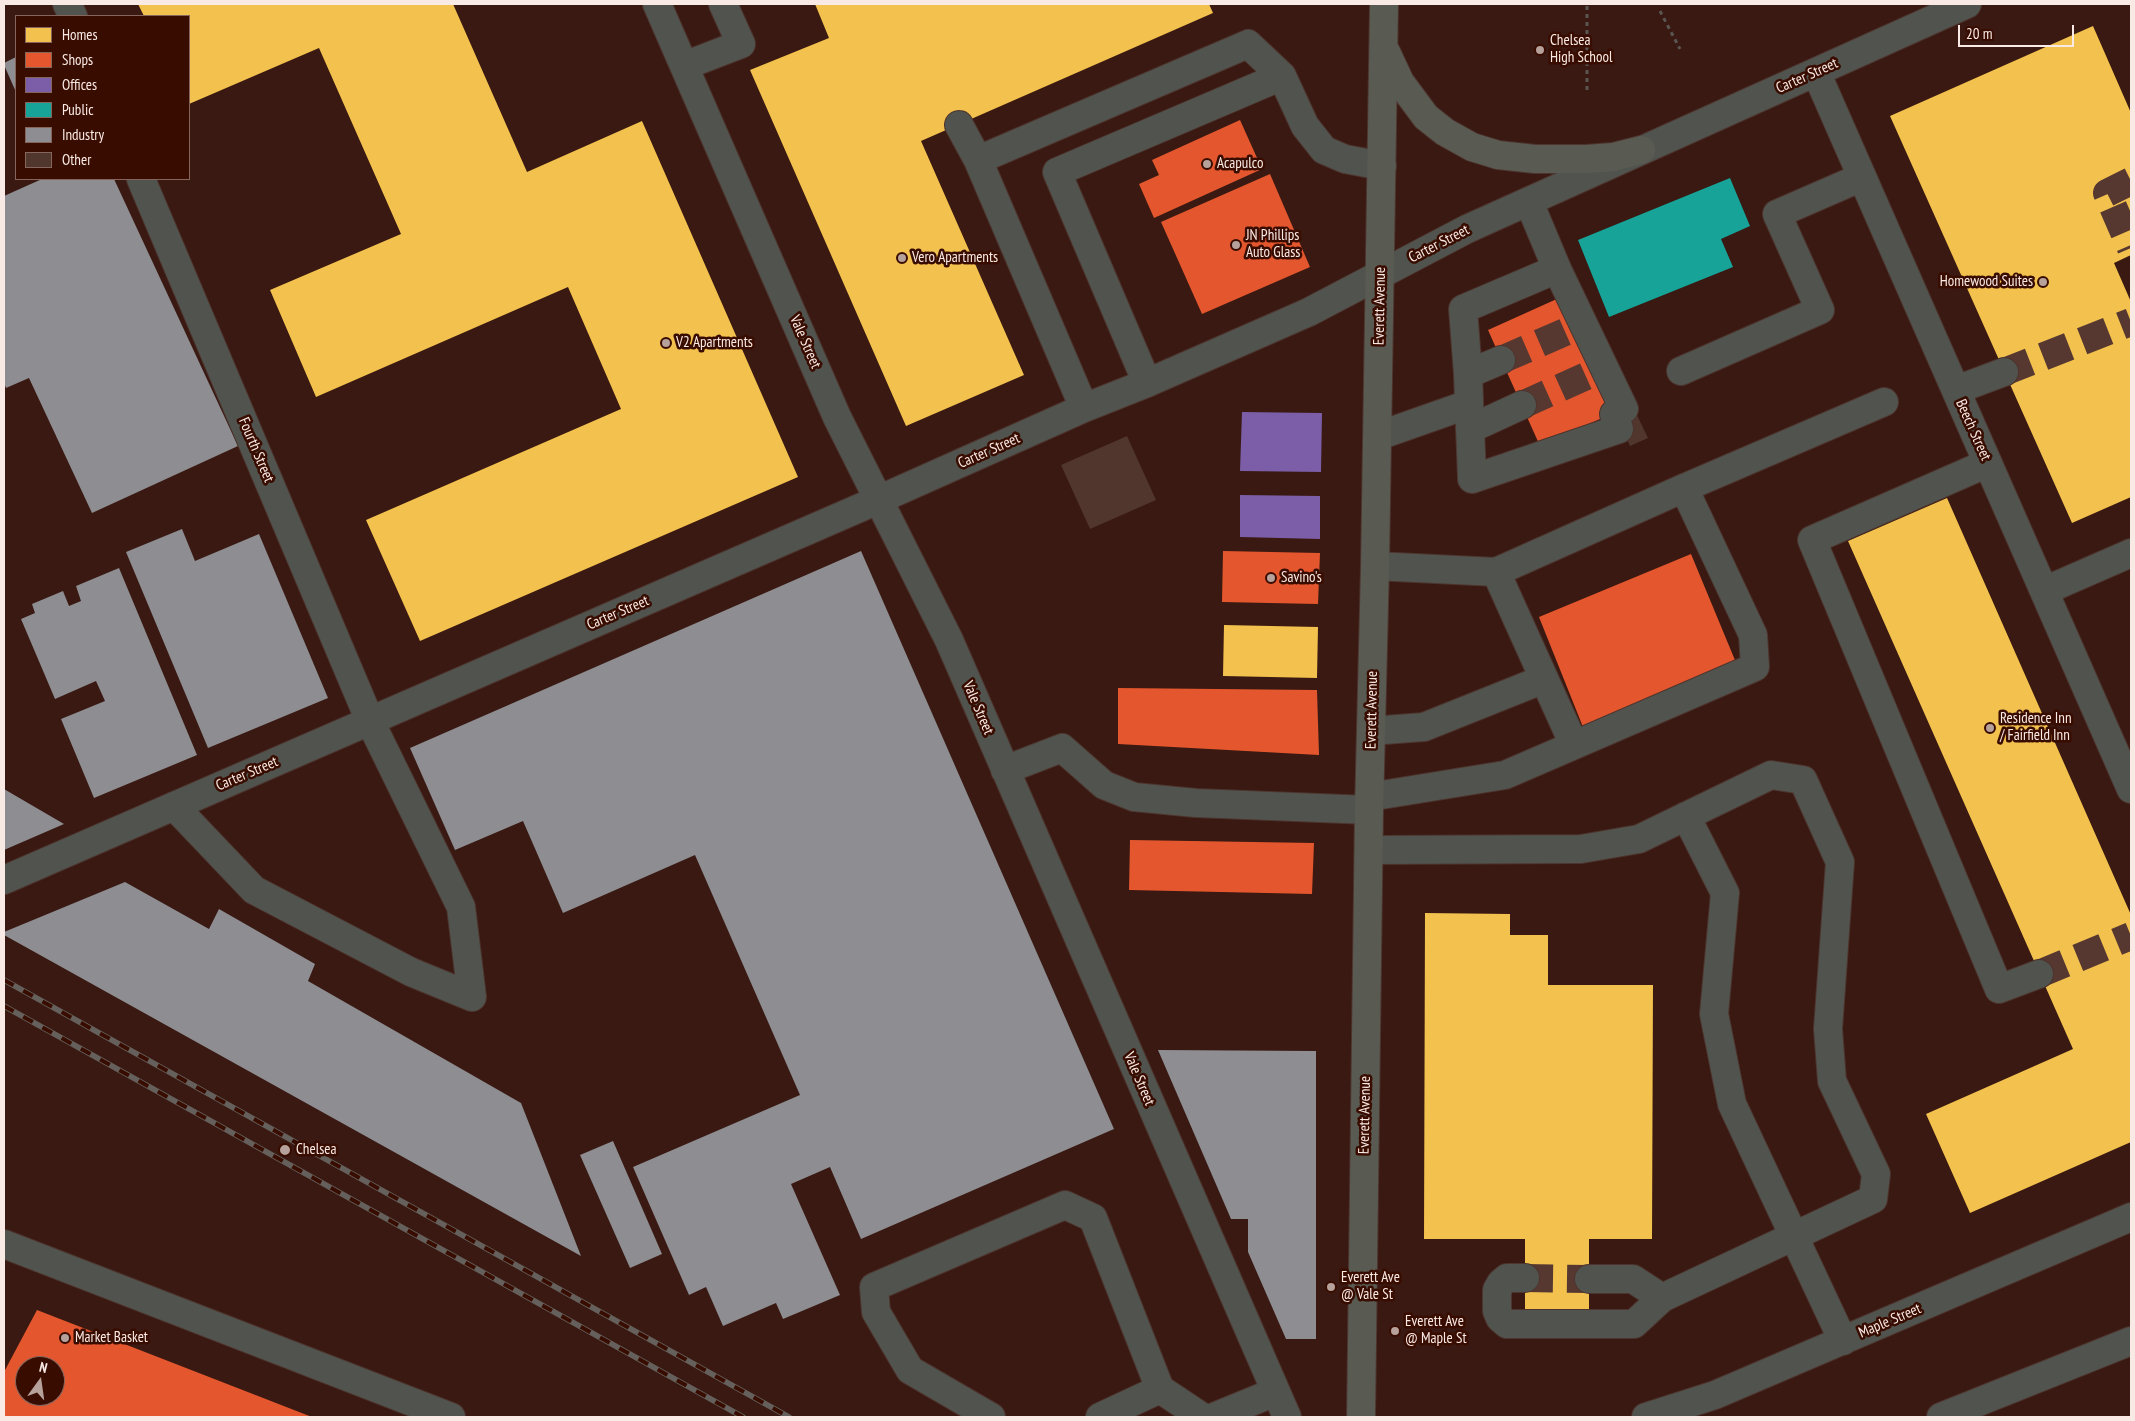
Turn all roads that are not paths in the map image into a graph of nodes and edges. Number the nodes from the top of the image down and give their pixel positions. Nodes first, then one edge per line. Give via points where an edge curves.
1 (657, 4) edge
2 (723, 4) edge
3 (1384, 4) edge
4 (1967, 4) edge
5 (1384, 44) junction
6 (684, 66) junction
7 (1816, 72) junction
8 (1282, 76) junction
9 (959, 125) dead end
10 (1641, 150) junction
11 (978, 160) junction
12 (1382, 166) junction
13 (1862, 177) junction
14 (141, 180) edge
15 (1529, 202) junction
16 (1557, 269) junction
17 (1380, 275) junction
18 (1502, 360) tunnel mouth
19 (1681, 371) dead end
20 (2004, 372) tunnel mouth
21 (1468, 374) junction
22 (1147, 383) junction
23 (1956, 390) junction
24 (1884, 402) dead end
25 (1522, 405) tunnel mouth
26 (1084, 408) junction
27 (1469, 417) junction
28 (1378, 436) junction
29 (1988, 463) junction
30 (1684, 488) junction
31 (878, 500) junction
32 (2131, 553) edge
33 (1375, 566) junction
34 (1496, 572) junction
35 (2044, 591) junction
36 (1544, 679) junction
37 (370, 720) junction
38 (1371, 731) junction
39 (1574, 745) junction
40 (1005, 770) junction
41 (2131, 788) edge
42 (1369, 804) junction
43 (174, 806) junction
44 (1686, 816) junction
45 (1368, 850) junction
46 (4, 880) edge
47 (2039, 974) tunnel mouth
48 (2131, 1217) edge
49 (1793, 1238) junction
50 (4, 1244) edge
51 (1526, 1278) tunnel mouth
52 (1589, 1279) tunnel mouth
53 (1662, 1298) junction
54 (1842, 1341) junction
55 (2131, 1341) edge
56 (1160, 1388) junction
57 (1275, 1392) junction
58 (451, 1417) edge
59 (991, 1417) edge
60 (1100, 1417) edge
61 (1202, 1417) edge
62 (1214, 1417) edge
63 (1287, 1417) edge
64 (1361, 1417) edge
65 (1646, 1417) edge
66 (1941, 1417) edge

1 - 6 street, Vale Street
2 - 6 street via 740,44
3 - 5 main road, Everett Avenue
4 - 7 street, Carter Street
5 - 10 main road via 1393,68 1417,106 1436,126 1463,143 1498,155 1535,160 1613,157
5 - 12 main road, Everett Avenue
6 - 31 street, Vale Street via 837,417
7 - 10 street, Carter Street
7 - 13 street, Beech Street
8 - 11 street via 1248,44
8 - 12 street via 1304,126 1324,150 1345,160
8 - 22 street via 1057,172
9 - 11 street
10 - 15 street, Carter Street
11 - 26 street
12 - 17 main road, Everett Avenue
13 - 19 street via 1777,214 1820,310
13 - 23 street, Beech Street
14 - 37 street, Fourth Street
15 - 16 street
15 - 17 street, Carter Street via 1467,229
16 - 21 street via 1463,309
16 - 27 street via 1598,371 1624,409 1614,414 1619,428 1472,479
17 - 22 street, Carter Street via 1309,312
17 - 28 main road, Everett Avenue
18 - 21 street
20 - 23 street
21 - 27 street
22 - 26 street, Carter Street
23 - 29 street, Beech Street
24 - 30 street
25 - 27 street
26 - 31 street, Carter Street
27 - 28 street
28 - 33 main road, Everett Avenue
29 - 35 street, Beech Street
29 - 47 street via 1812,540 1999,990
30 - 34 street
30 - 39 street via 1753,635 1755,667
31 - 37 street, Carter Street
31 - 40 street, Vale Street via 949,640
32 - 35 street
33 - 34 street
33 - 38 main road, Everett Avenue
34 - 36 street
35 - 41 street, Beech Street
36 - 38 street via 1424,727
36 - 39 street
37 - 43 street, Carter Street
37 - 43 street, Fourth Street via 461,906 472,998 411,972 254,890
38 - 42 main road, Everett Avenue
39 - 42 street via 1505,775
40 - 42 street via 1062,748 1104,785 1134,797 1196,803
40 - 57 street, Vale Street
42 - 45 main road, Everett Avenue
43 - 46 street, Carter Street
44 - 45 street via 1639,839 1581,849
44 - 49 street via 1725,893 1714,1014 1732,1104
44 - 49 street via 1770,775 1803,780 1840,862 1828,1029 1832,1081 1876,1174 1874,1199
45 - 64 main road, Everett Avenue
48 - 54 street, Maple Street
49 - 53 street
49 - 54 street
50 - 58 street
51 - 53 street via 1507,1278 1497,1290 1497,1310 1507,1324 1634,1324
52 - 53 street via 1633,1279
54 - 65 street, Maple Street via 1715,1395
55 - 66 street
56 - 59 street via 1093,1218 1065,1206 874,1287 876,1312 910,1370
56 - 60 street
56 - 61 street
57 - 62 street
57 - 63 street, Vale Street

